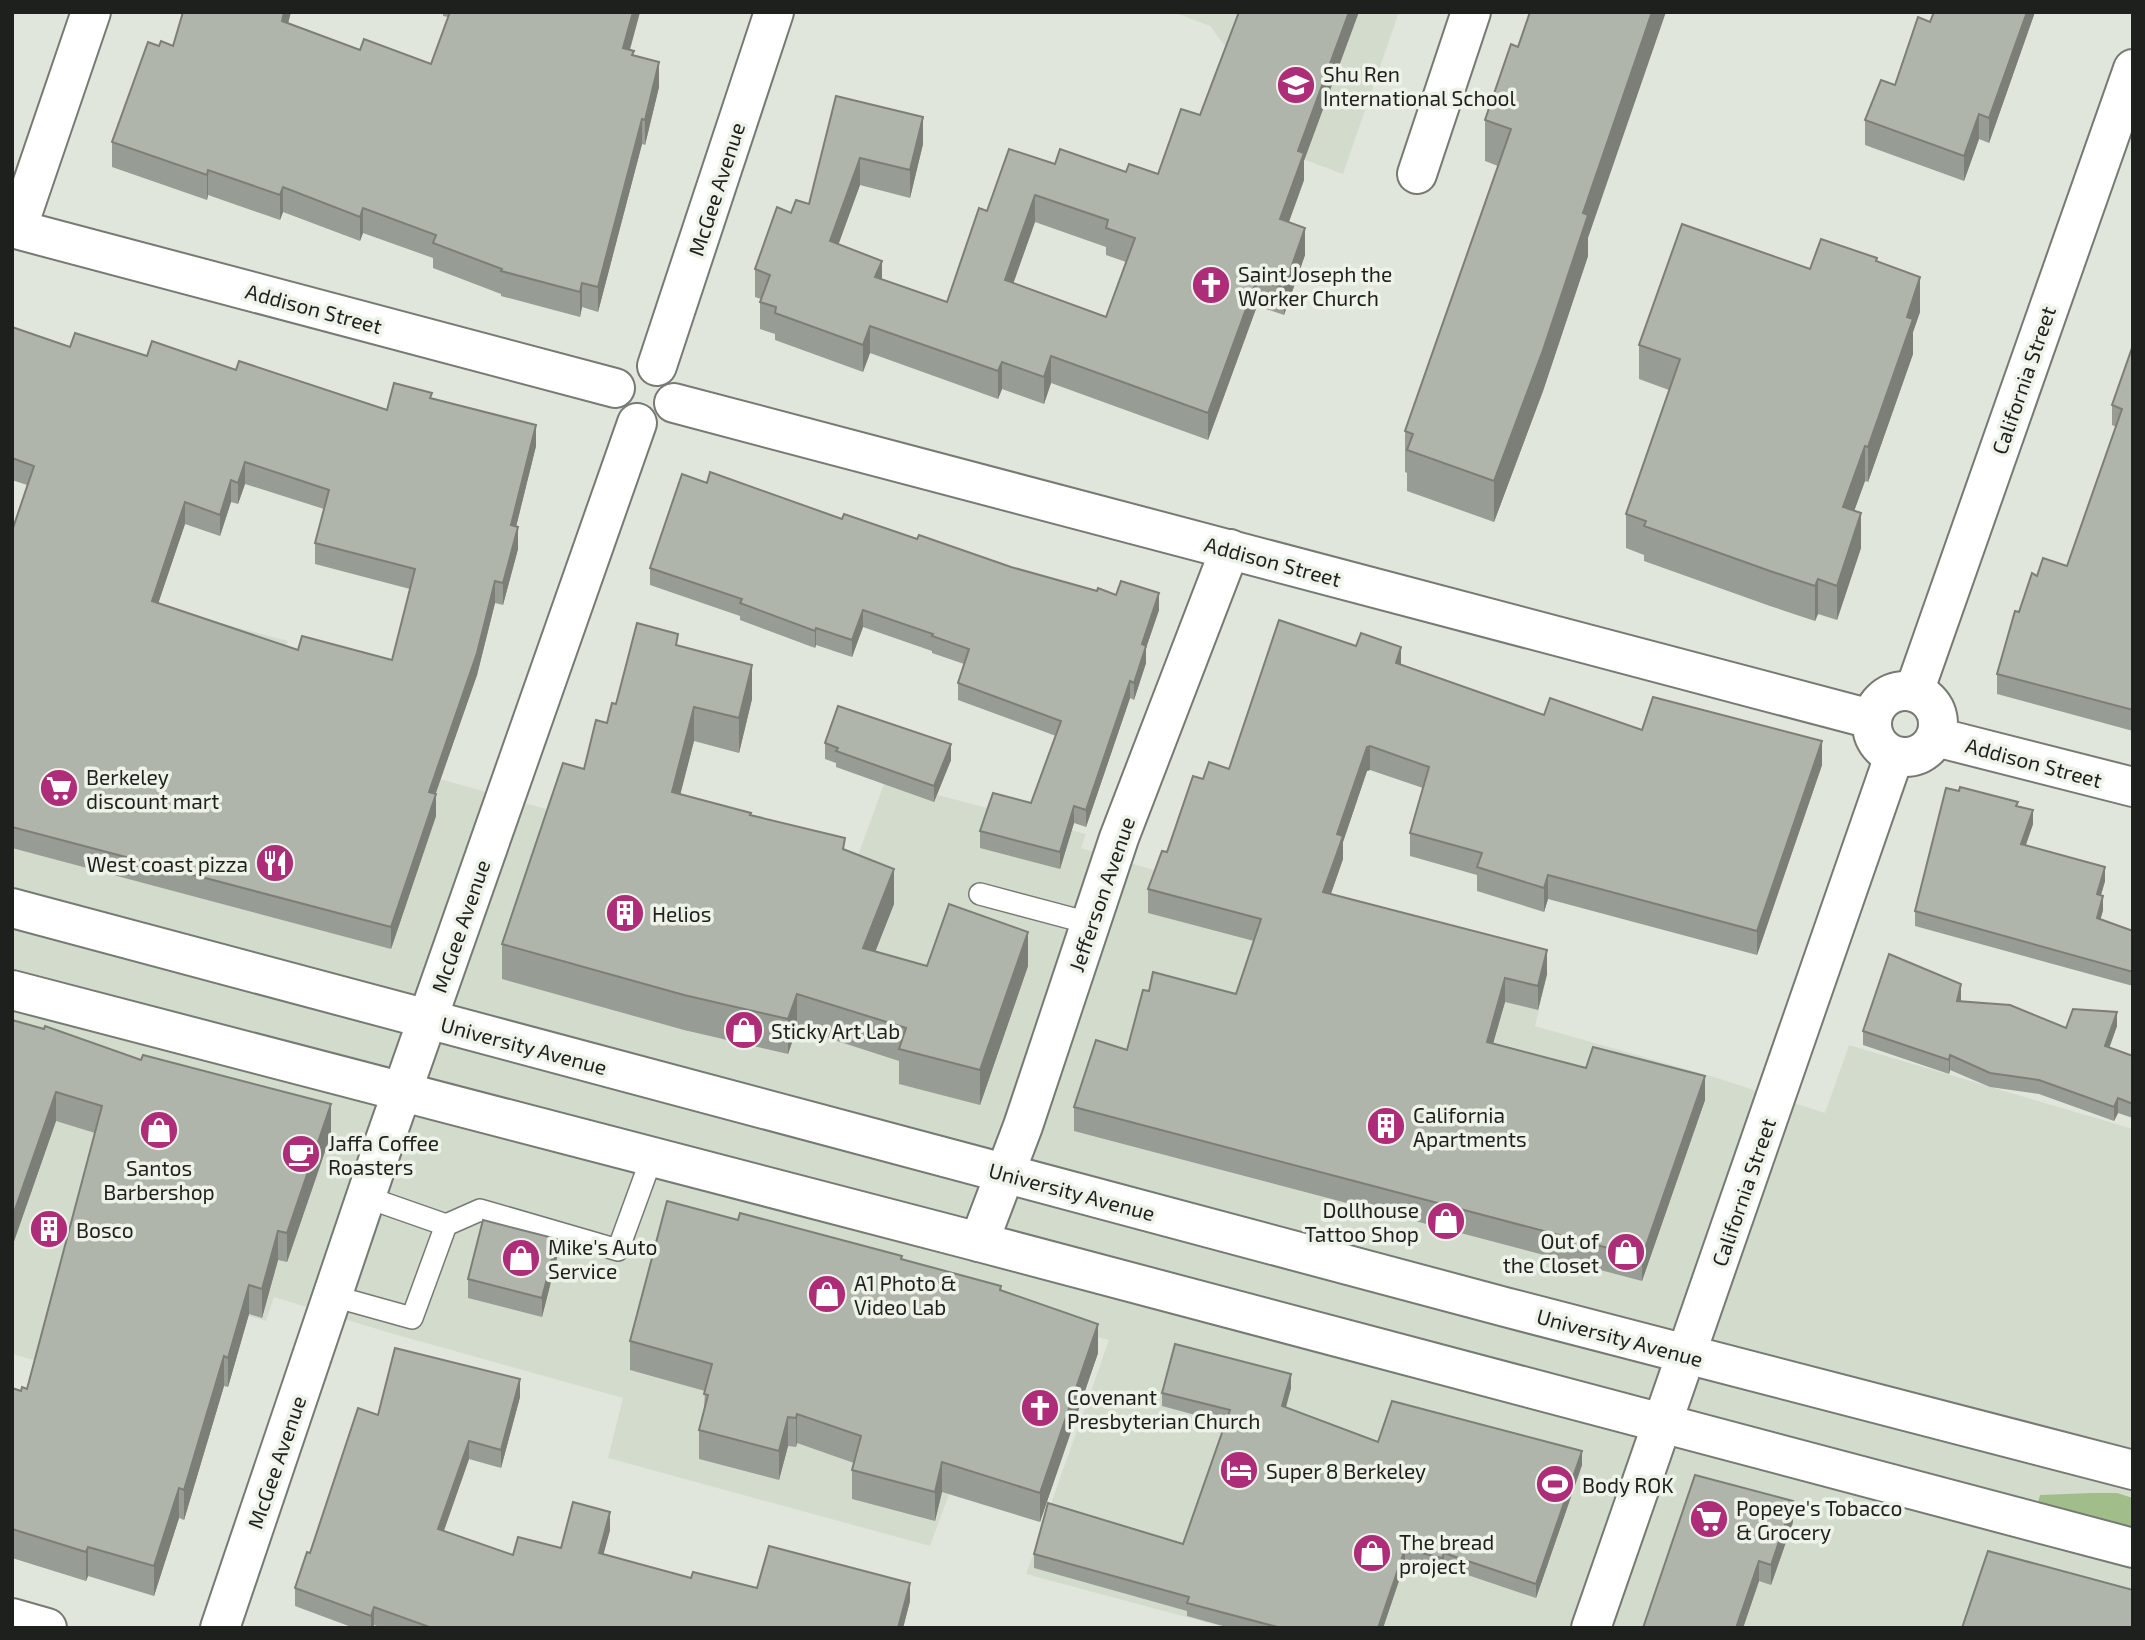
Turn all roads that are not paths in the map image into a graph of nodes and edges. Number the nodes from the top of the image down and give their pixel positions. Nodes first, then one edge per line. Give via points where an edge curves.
1 (91, 12) edge
2 (775, 12) edge
3 (1471, 12) edge
4 (2133, 69) edge
5 (1417, 174) dead end
6 (14, 228) edge
7 (657, 366) junction
8 (615, 388) junction
9 (674, 403) junction
10 (636, 423) junction
11 (1230, 549) junction
12 (1914, 692) junction
13 (1871, 719) junction
14 (1936, 737) junction
15 (1894, 756) junction
16 (2133, 788) edge
17 (980, 894) dead end
18 (12, 908) edge
19 (1089, 923) junction
20 (12, 990) edge
21 (428, 1019) junction
22 (402, 1092) junction
23 (652, 1157) junction
24 (1005, 1173) junction
25 (366, 1197) junction
26 (446, 1225) junction
27 (979, 1242) junction
28 (332, 1296) junction
29 (1686, 1354) junction
30 (1662, 1424) junction
31 (2133, 1471) edge
32 (2133, 1548) edge
33 (12, 1618) edge
34 (47, 1628) edge
35 (220, 1628) edge
36 (1591, 1628) edge

1 - 6 street
2 - 7 street, McGee Avenue
3 - 5 street
4 - 12 street, California Street
6 - 8 street, Addison Street
7 - 8 street via 646,363 626,370
7 - 9 street via 674,385
8 - 10 street via 617,406
9 - 10 street via 655,423
9 - 11 street, Addison Street
10 - 21 street, McGee Avenue
11 - 13 street, Addison Street
11 - 19 street, Jefferson Avenue
12 - 13 street via 1891,693
12 - 14 street via 1932,704 1937,714
13 - 15 street via 1876,741
14 - 15 street via 1923,752
14 - 16 street, Addison Street
15 - 29 street, California Street
17 - 19 lane
18 - 21 street, University Avenue
19 - 24 street, Jefferson Avenue
20 - 22 street
21 - 22 street, McGee Avenue
21 - 24 street, University Avenue
22 - 23 street
22 - 25 street, McGee Avenue
23 - 26 lane via 618,1250 480,1210
23 - 27 street
24 - 27 street, Jefferson Avenue
24 - 29 street, University Avenue
25 - 26 lane
25 - 28 street, McGee Avenue
26 - 28 lane via 412,1318
27 - 30 street
28 - 35 street, McGee Avenue
29 - 30 street, California Street
29 - 31 street, University Avenue
30 - 32 street
30 - 36 street, California Street
33 - 34 street

